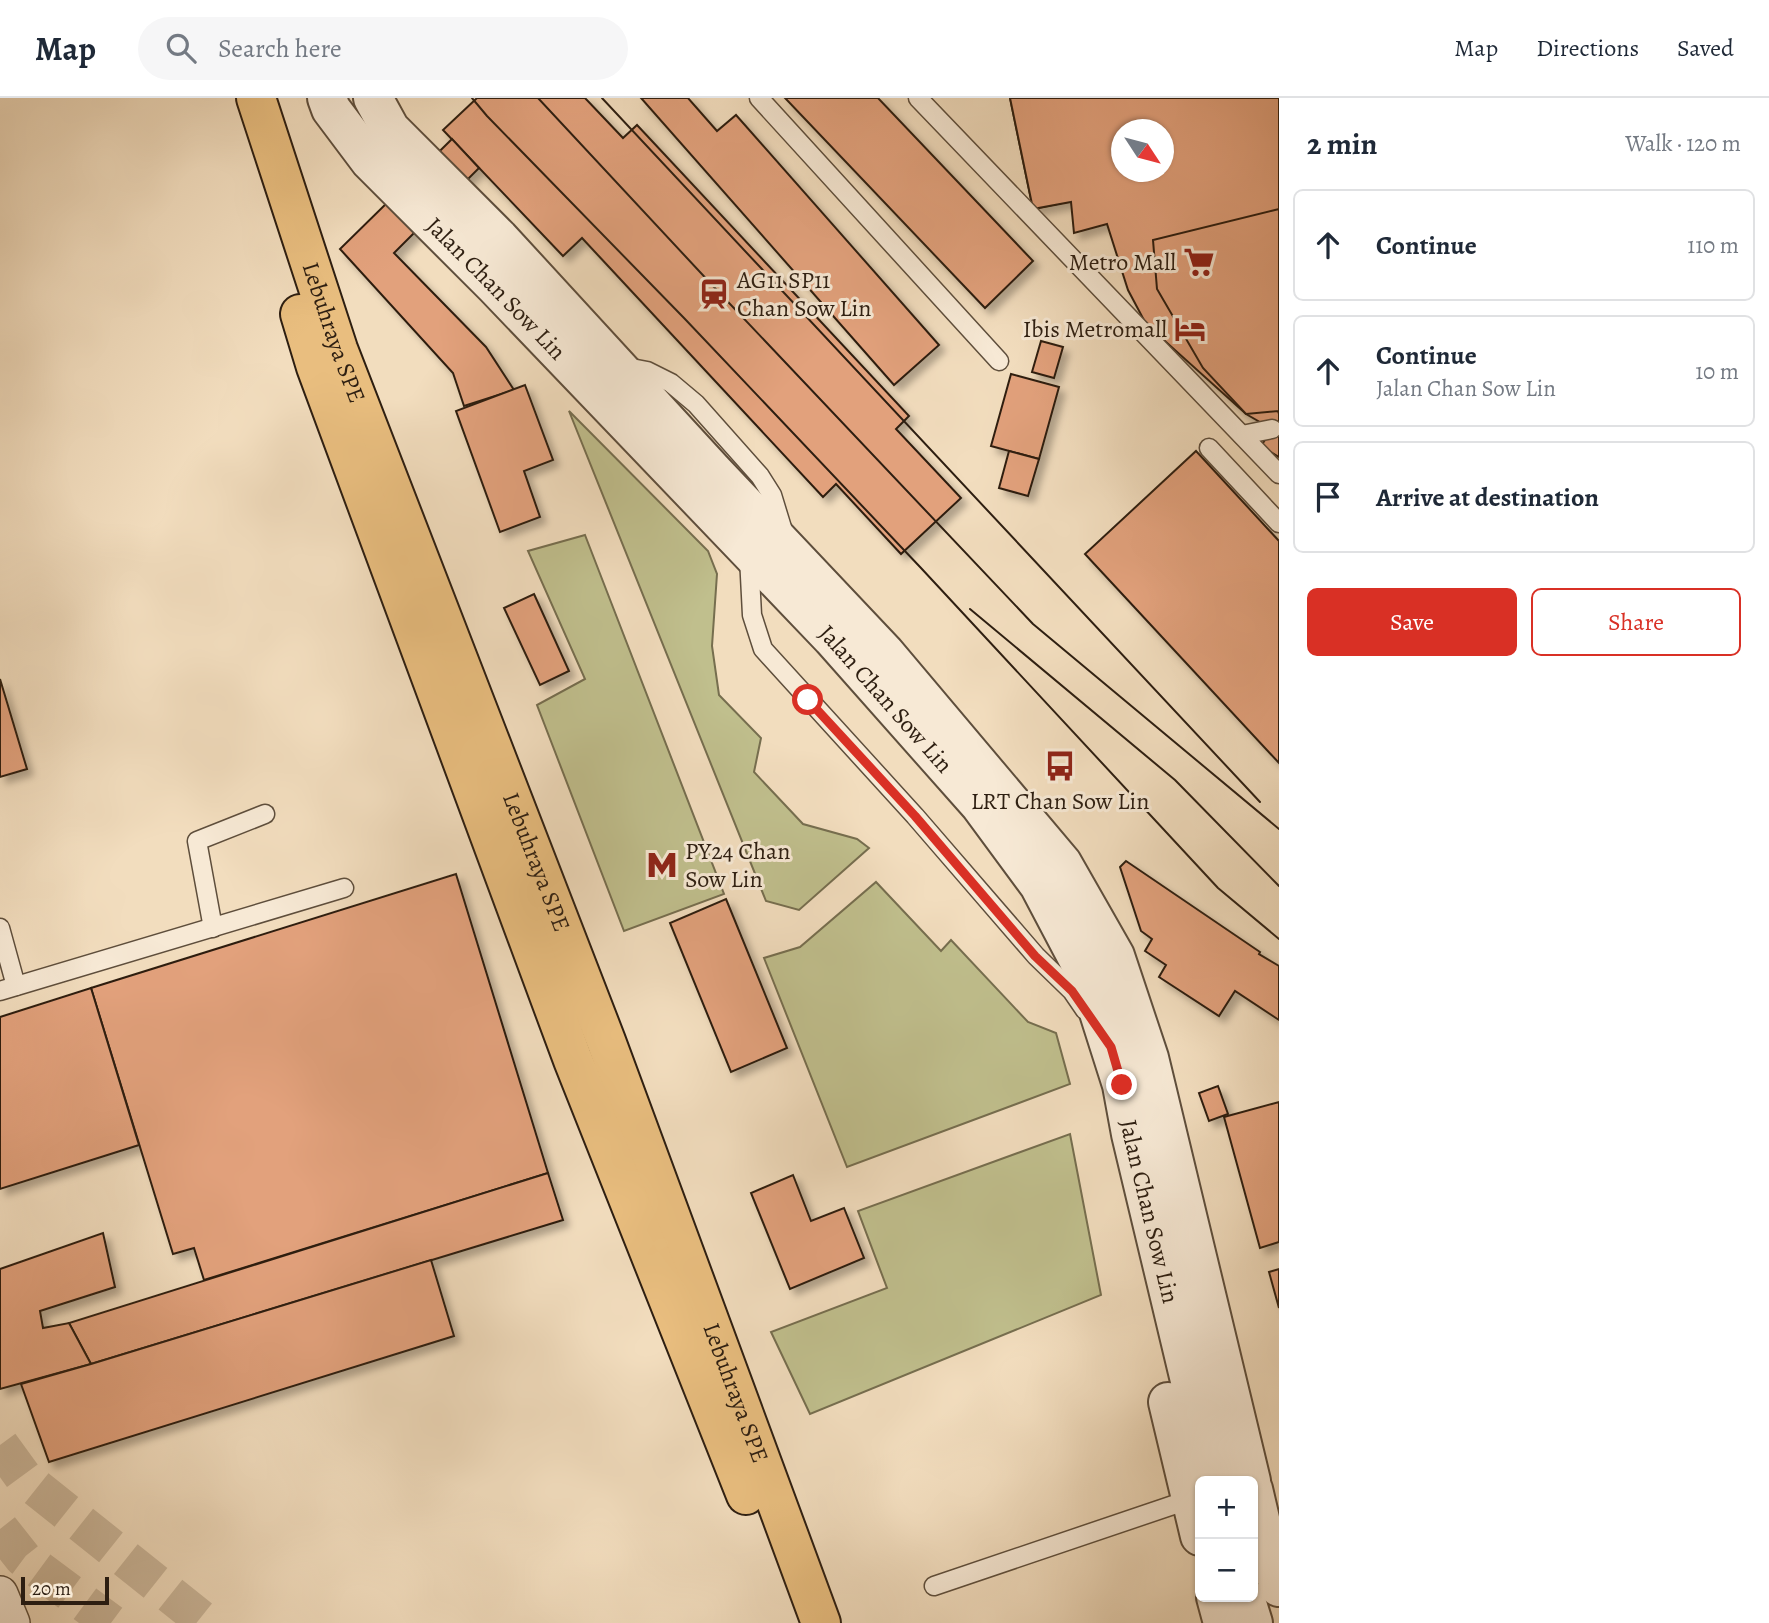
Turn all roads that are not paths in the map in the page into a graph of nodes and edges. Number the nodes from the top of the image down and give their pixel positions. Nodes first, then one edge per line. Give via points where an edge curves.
1 (233, 98) edge
2 (256, 98) edge
3 (327, 98) edge
4 (373, 98) edge
5 (759, 98) edge
6 (918, 98) edge
7 (999, 361) dead end
8 (1272, 429) dead end
9 (1242, 435) junction
10 (1209, 448) dead end
11 (1279, 474) edge
12 (1279, 523) edge
13 (767, 549) junction
14 (265, 814) dead end
15 (344, 888) dead end
16 (0, 928) edge
17 (213, 928) junction
18 (8, 988) edge
19 (1111, 1047) junction
20 (1182, 1191) junction
21 (1199, 1476) edge
22 (1250, 1476) edge
23 (1279, 1484) edge
24 (1195, 1493) edge
25 (1258, 1510) edge
26 (934, 1586) dead end
27 (1279, 1587) edge
28 (0, 1594) edge
29 (1217, 1602) edge
30 (1246, 1602) edge
31 (12, 1623) edge
32 (797, 1623) edge
33 (821, 1623) edge
34 (1223, 1623) edge
35 (1252, 1623) edge

1 - 32 highway, Lebuhraya SPE via 316,367 573,1059
2 - 33 highway, Lebuhraya SPE via 338,349 606,1041
3 - 13 street, Jalan Chan Sow Lin via 370,161
4 - 13 street, Jalan Chan Sow Lin via 390,129 499,238 615,365
5 - 7 lane
6 - 9 lane
8 - 9 lane
9 - 11 lane
10 - 12 lane
13 - 19 street, Jalan Chan Sow Lin via 832,638 980,805 1040,885 1088,978
13 - 19 lane via 752,615 763,649 1035,956 1072,991
13 - 20 street, Jalan Chan Sow Lin via 885,653 1062,863 1115,956 1149,1058
14 - 17 lane via 198,842
15 - 17 lane
16 - 18 lane
17 - 18 lane
19 - 21 street, Jalan Chan Sow Lin via 1131,1134 1139,1278
20 - 22 street, Jalan Chan Sow Lin
20 - 23 street via 1230,1301
24 - 26 lane
25 - 27 street
28 - 31 street
29 - 34 street
30 - 35 street

